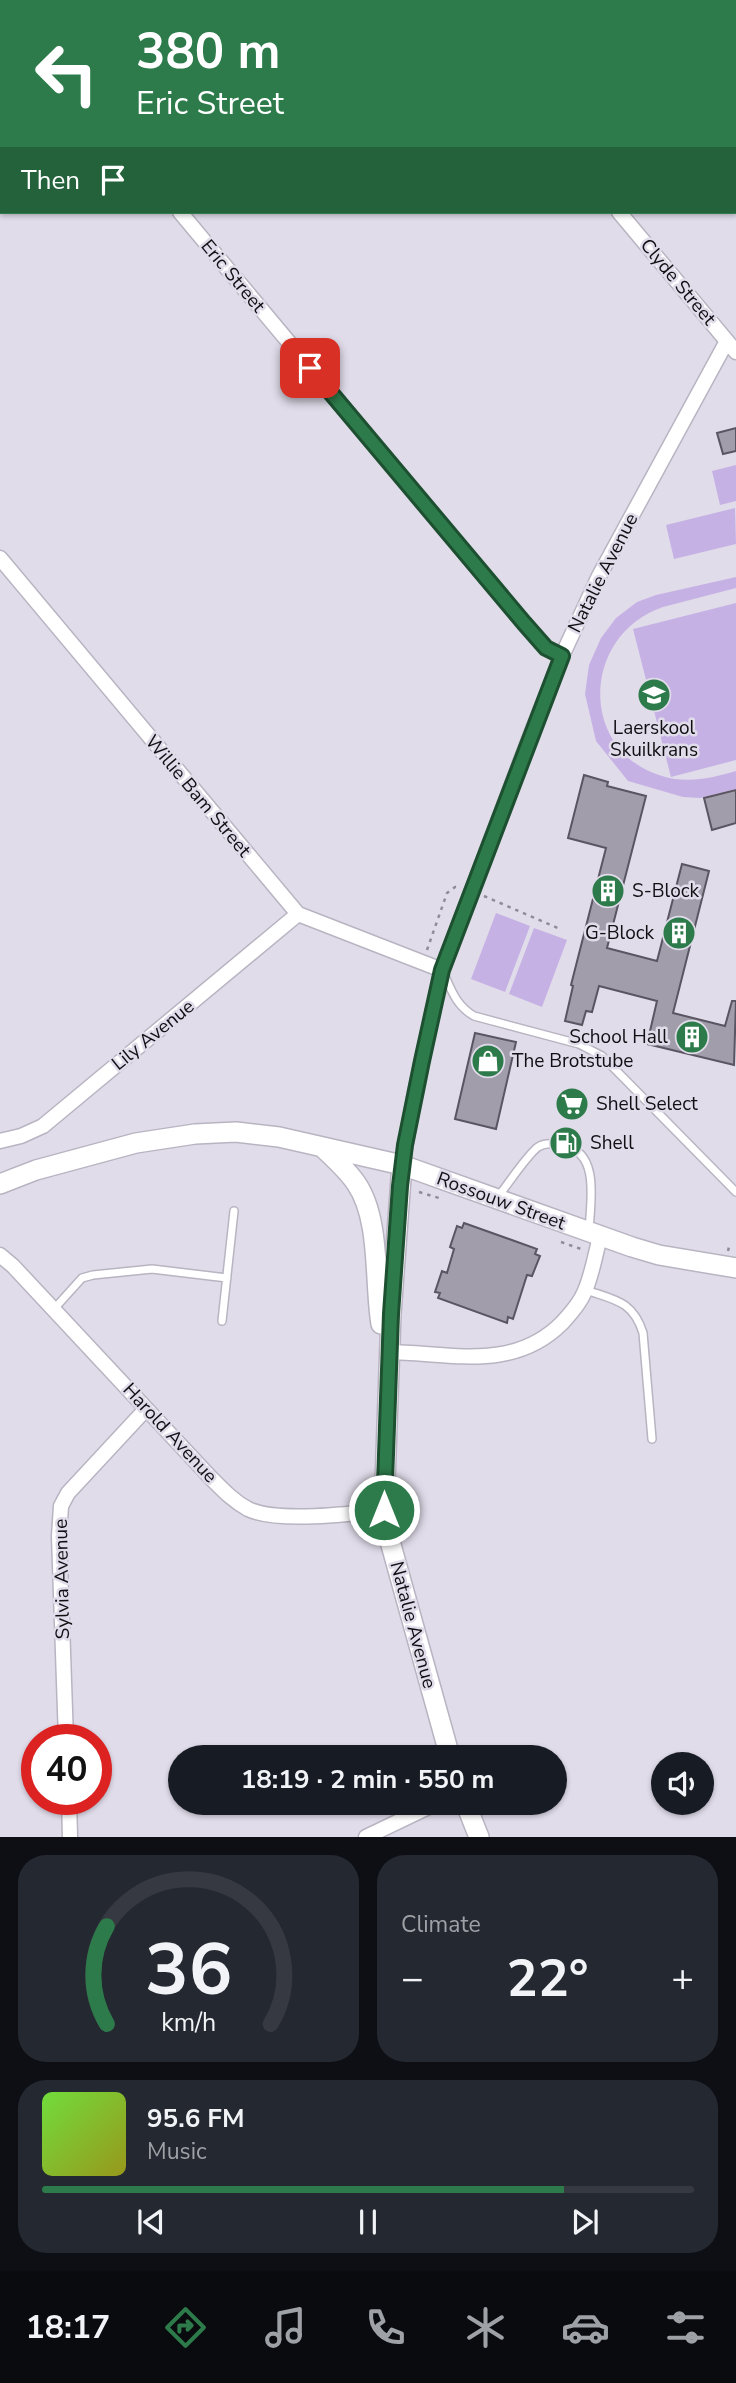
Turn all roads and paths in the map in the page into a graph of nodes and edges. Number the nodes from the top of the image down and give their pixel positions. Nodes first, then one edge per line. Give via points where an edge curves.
1 (182, 214) edge
2 (621, 214) edge
3 (731, 347) edge
4 (0, 558) edge
5 (562, 656) junction
6 (461, 888) dead end
7 (481, 895) dead end
8 (298, 914) junction
9 (560, 929) dead end
10 (427, 951) dead end
11 (442, 970) junction
12 (0, 1141) edge
13 (321, 1146) junction
14 (402, 1165) junction
15 (9, 1176) edge
16 (0, 1185) edge
17 (736, 1192) edge
18 (496, 1199) junction
19 (233, 1211) dead end
20 (594, 1235) junction
21 (0, 1255) edge
22 (736, 1268) edge
23 (227, 1278) junction
24 (585, 1290) junction
25 (54, 1309) junction
26 (222, 1321) dead end
27 (389, 1352) junction
28 (146, 1409) junction
29 (652, 1439) dead end
30 (384, 1510) junction
31 (65, 1724) edge
32 (447, 1745) edge
33 (69, 1815) edge
34 (412, 1815) edge
35 (470, 1815) edge
36 (70, 1837) edge
37 (366, 1837) edge
38 (479, 1837) edge

1 - 5 street, Eric Street via 510,607 546,648
2 - 3 street, Clyde Street
3 - 5 street, Natalie Avenue via 599,576
4 - 8 street, Willie Bam Street
5 - 11 street, Natalie Avenue
6 - 10 path via 447,893
7 - 9 path
8 - 11 street, Willie Bam Street
8 - 12 street, Lily Avenue via 43,1126
11 - 14 street, Natalie Avenue
11 - 17 lane via 456,1001 474,1017 579,1044 602,1056
13 - 14 street, Rossouw Street
13 - 15 street, Rossouw Street via 236,1132 195,1133 136,1143
13 - 27 street via 357,1184 366,1205 382,1333
14 - 18 street, Rossouw Street
14 - 27 street, Natalie Avenue
15 - 16 street, Rossouw Street
18 - 20 street, Rossouw Street
18 - 20 lane via 538,1147 549,1143 570,1147 586,1161
19 - 23 lane
20 - 22 street, Rossouw Street via 659,1255
20 - 24 street
21 - 25 street, Harold Avenue
23 - 25 lane via 152,1269 88,1275
23 - 26 lane
24 - 27 street via 555,1329 522,1350 494,1357
24 - 29 lane via 628,1306 639,1321
25 - 28 street, Harold Avenue
27 - 30 street, Natalie Avenue
28 - 30 street, Harold Avenue via 228,1494 249,1509 285,1516
28 - 31 street, Sylvia Avenue via 75,1483 61,1506
30 - 32 street, Natalie Avenue
33 - 36 street
34 - 37 street
35 - 38 street

